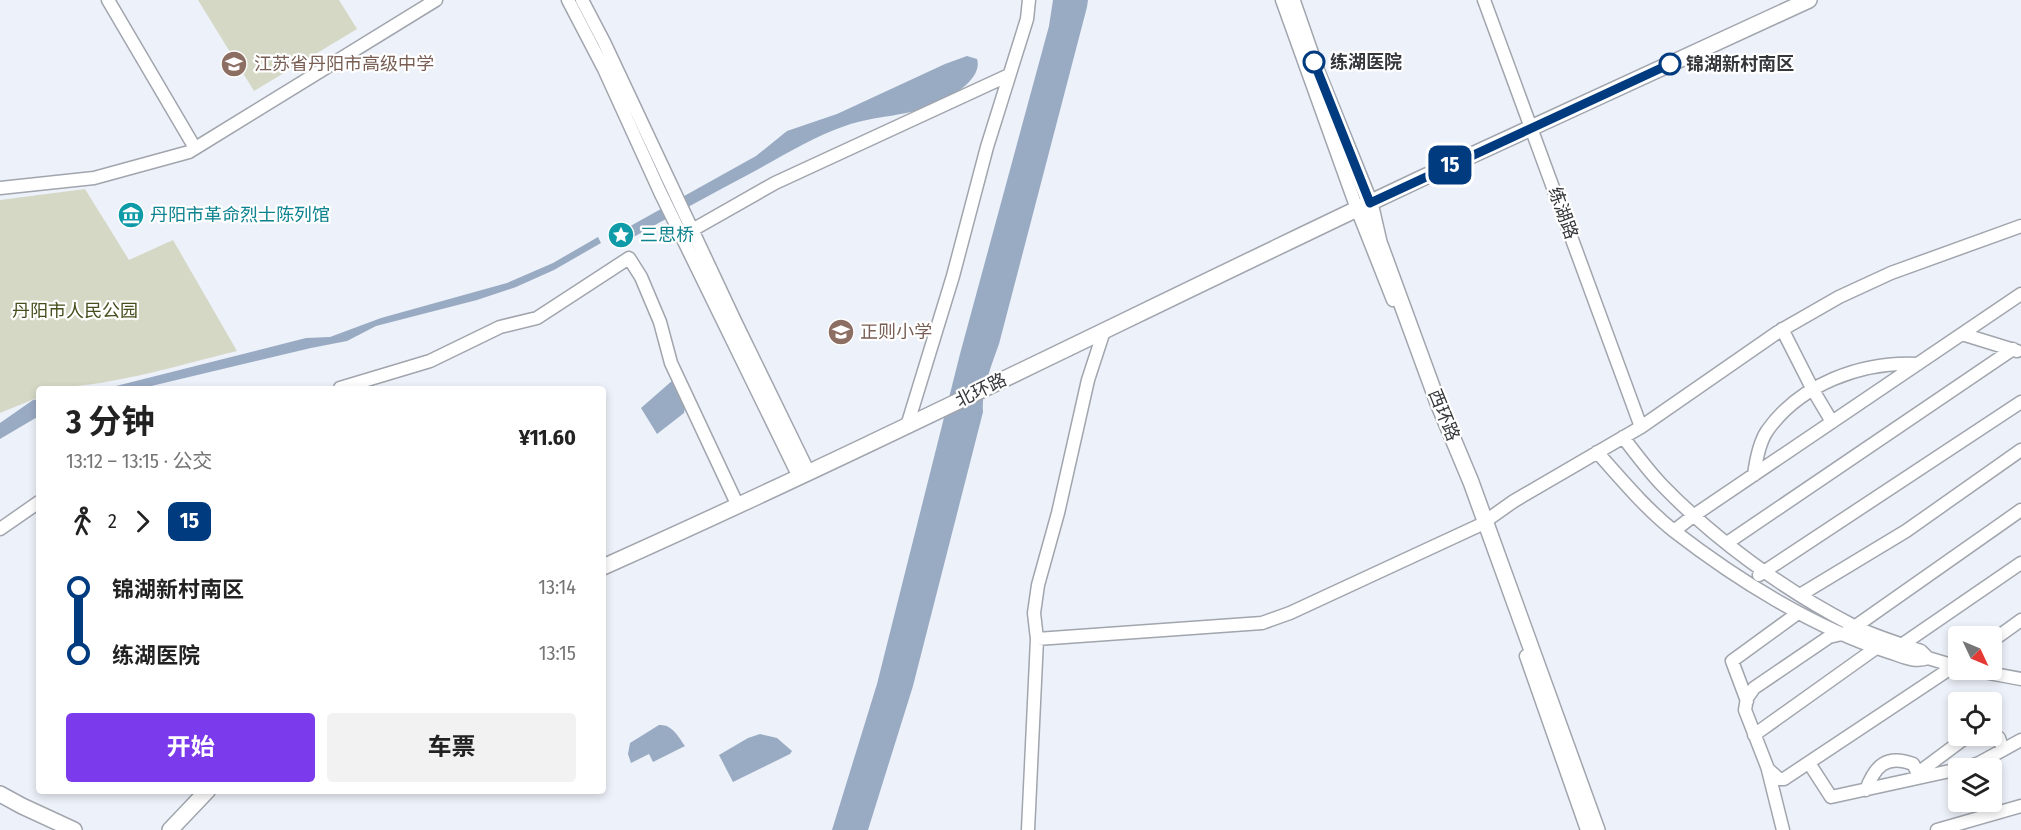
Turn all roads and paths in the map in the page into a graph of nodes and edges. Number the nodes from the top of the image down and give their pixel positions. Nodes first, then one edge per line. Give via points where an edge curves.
1 (108, 0) edge
2 (436, 0) edge
3 (568, 0) edge
4 (582, 0) edge
5 (1029, 0) edge
6 (1282, 0) edge
7 (1292, 0) edge
8 (1484, 0) edge
9 (1809, 0) edge
10 (1009, 75) junction
11 (1532, 128) junction
12 (195, 148) junction
13 (0, 188) edge
14 (666, 189) junction
15 (1363, 206) junction
16 (2021, 226) edge
17 (687, 233) junction
18 (2021, 294) edge
19 (1782, 329) junction
20 (1104, 331) junction
21 (1962, 334) junction
22 (2017, 351) edge
23 (1918, 364) junction
24 (347, 386) edge
25 (1813, 390) junction
26 (2021, 402) edge
27 (1832, 422) junction
28 (907, 426) junction
29 (1641, 427) junction
30 (1623, 437) junction
31 (2021, 450) edge
32 (1598, 452) junction
33 (804, 475) junction
34 (1754, 475) junction
35 (36, 504) edge
36 (738, 506) junction
37 (2021, 510) edge
38 (1694, 516) junction
39 (1483, 523) junction
40 (0, 529) edge
41 (1674, 531) junction
42 (1727, 543) junction
43 (2021, 563) edge
44 (606, 566) edge
45 (1765, 571) junction
46 (1749, 583) junction
47 (1802, 597) junction
48 (1793, 610) junction
49 (2021, 620) edge
50 (1854, 626) junction
51 (1838, 633) junction
52 (2002, 634) edge
53 (1037, 639) junction
54 (1903, 644) junction
55 (1876, 648) junction
56 (1928, 658) junction
57 (1948, 664) edge
58 (1948, 674) edge
59 (2002, 675) edge
60 (2019, 678) edge
61 (1747, 700) junction
62 (1754, 735) junction
63 (2021, 740) edge
64 (1954, 746) edge
65 (2002, 746) edge
66 (2003, 750) junction
67 (1988, 758) edge
68 (1809, 763) junction
69 (1768, 769) junction
70 (1948, 772) edge
71 (1866, 790) junction
72 (0, 794) edge
73 (204, 794) edge
74 (0, 804) edge
75 (2021, 806) edge
76 (52, 830) edge
77 (74, 830) edge
78 (170, 830) edge
79 (1028, 830) edge
80 (1587, 830) edge
81 (1597, 830) edge
82 (1783, 830) edge
83 (1937, 830) edge

1 - 12 street
2 - 12 street
3 - 14 street
4 - 14 street via 604,42
5 - 10 street
6 - 15 street, 西环路
7 - 15 main road, 西环路
8 - 11 street, 练湖路
9 - 11 main road, 北环路
10 - 17 street via 775,183
10 - 28 street
11 - 15 main road, 北环路
11 - 29 street, 练湖路
12 - 13 street via 94,178
14 - 17 street
15 - 20 main road, 北环路
15 - 39 main road, 西环路
16 - 19 street via 1891,273
17 - 33 street
18 - 21 street
19 - 25 street
19 - 29 street
20 - 28 main road, 北环路
20 - 53 street via 1088,380 1038,585 1034,613
21 - 22 street
21 - 23 street
22 - 42 street
23 - 25 street via 1864,368
23 - 27 street
24 - 36 street via 430,361 500,327 537,318 629,258 660,322 671,363
25 - 27 street
25 - 34 street via 1767,431
26 - 45 street
27 - 34 street
28 - 33 main road, 北环路
29 - 30 street
30 - 32 street
30 - 38 street via 1659,482
31 - 47 street via 1906,531
32 - 39 street
32 - 41 street via 1643,505
33 - 36 main road, 北环路
34 - 38 street
35 - 40 street
36 - 44 main road, 北环路
37 - 50 street
38 - 41 street
38 - 42 street
39 - 53 street via 1262,624
39 - 80 street, 西环路
39 - 81 main road, 西环路
41 - 46 street
42 - 45 street
43 - 54 street
45 - 46 street
45 - 47 street
46 - 48 street
47 - 48 street
47 - 50 street
48 - 51 street
48 - 61 street via 1732,661
49 - 52 street
50 - 51 street via 1846,633
50 - 54 street
51 - 55 street
51 - 61 street via 1754,688
53 - 79 street
54 - 56 street
55 - 56 street via 1918,661
55 - 62 street
56 - 57 street
58 - 68 street
59 - 60 street
61 - 62 street via 1745,710
62 - 69 street
63 - 66 street
64 - 71 street via 1918,773 1913,764 1905,761 1881,765
65 - 66 street
66 - 67 street
68 - 69 street via 1784,779
68 - 71 street via 1831,797
69 - 82 street
70 - 71 street
72 - 77 main road
73 - 78 main road
74 - 76 main road
75 - 83 street

